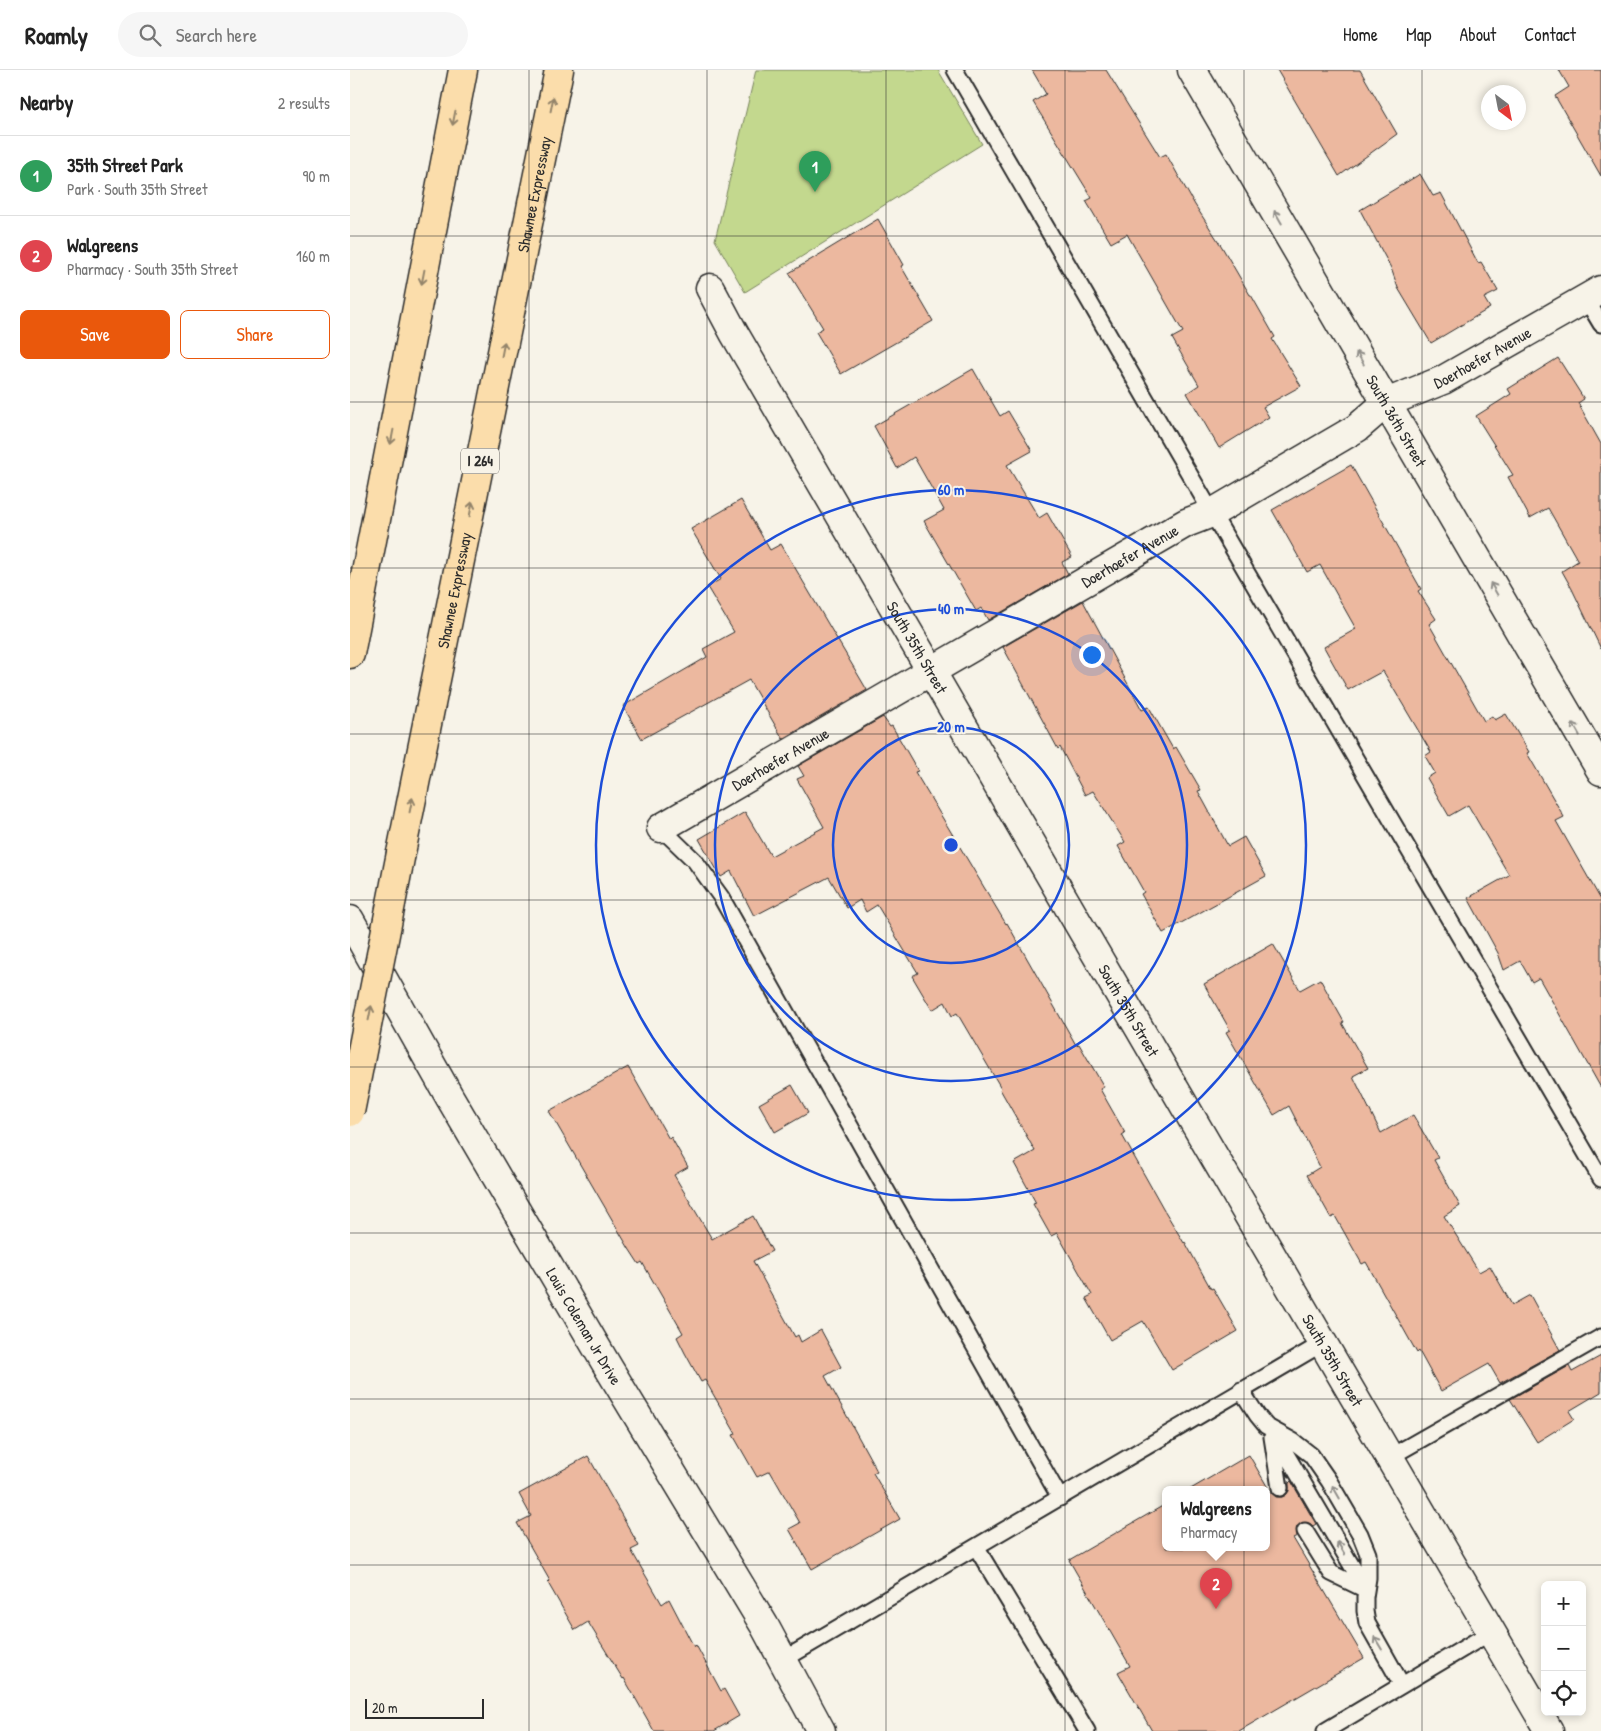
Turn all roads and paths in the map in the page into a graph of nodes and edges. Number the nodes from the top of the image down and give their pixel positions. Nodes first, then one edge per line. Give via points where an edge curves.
1 (463, 70) edge
2 (559, 70) edge
3 (955, 70) edge
4 (1192, 70) edge
5 (710, 288) dead end
6 (1594, 295) edge
7 (1601, 324) edge
8 (1386, 403) junction
9 (1212, 514) junction
10 (350, 654) edge
11 (930, 671) junction
12 (1601, 771) edge
13 (661, 828) joint
14 (350, 920) edge
15 (350, 1112) edge
16 (1601, 1179) edge
17 (1601, 1337) edge
18 (1322, 1343) junction
19 (1241, 1390) junction
20 (1271, 1429) junction
21 (1390, 1457) junction
22 (1280, 1488) dead end
23 (1060, 1498) junction
24 (1305, 1531) dead end
25 (976, 1547) junction
26 (1366, 1590) junction
27 (1492, 1632) junction
28 (783, 1660) junction
29 (1402, 1685) junction
30 (821, 1731) edge
31 (1087, 1731) edge
32 (1325, 1731) edge
33 (1549, 1731) edge

1 -> 10 highway
15 -> 2 highway, Shawnee Expressway / I 264, bridge
3 - 9 lane
8 -> 4 street, South 36th Street
5 - 11 street, South 35th Street
6 - 7 lane
6 - 8 street, Doerhoefer Avenue via 1443,380
8 - 9 street, Doerhoefer Avenue via 1357,428
12 -> 8 street, South 36th Street
9 - 11 street, Doerhoefer Avenue via 1186,523
9 - 16 lane
11 - 13 street, Doerhoefer Avenue
11 - 18 street, South 35th Street
13 - 23 lane via 695,861 721,897
14 - 28 street, Louis Coleman Jr Drive via 454,1104
17 - 21 lane
18 - 19 lane
18 - 21 street, South 35th Street
19 - 20 lane via 1257,1415
19 - 23 lane
20 - 22 lane
26 -> 20 lane
26 -> 20 lane via 1368,1554 1330,1481 1311,1455
21 - 27 street, South 35th Street
23 - 25 lane
24 - 26 lane via 1331,1573
25 - 28 lane
25 - 31 lane
29 -> 26 lane via 1367,1623
27 - 29 lane
27 - 33 street, South 35th Street
28 - 30 street, Louis Coleman Jr Drive
29 - 32 lane

